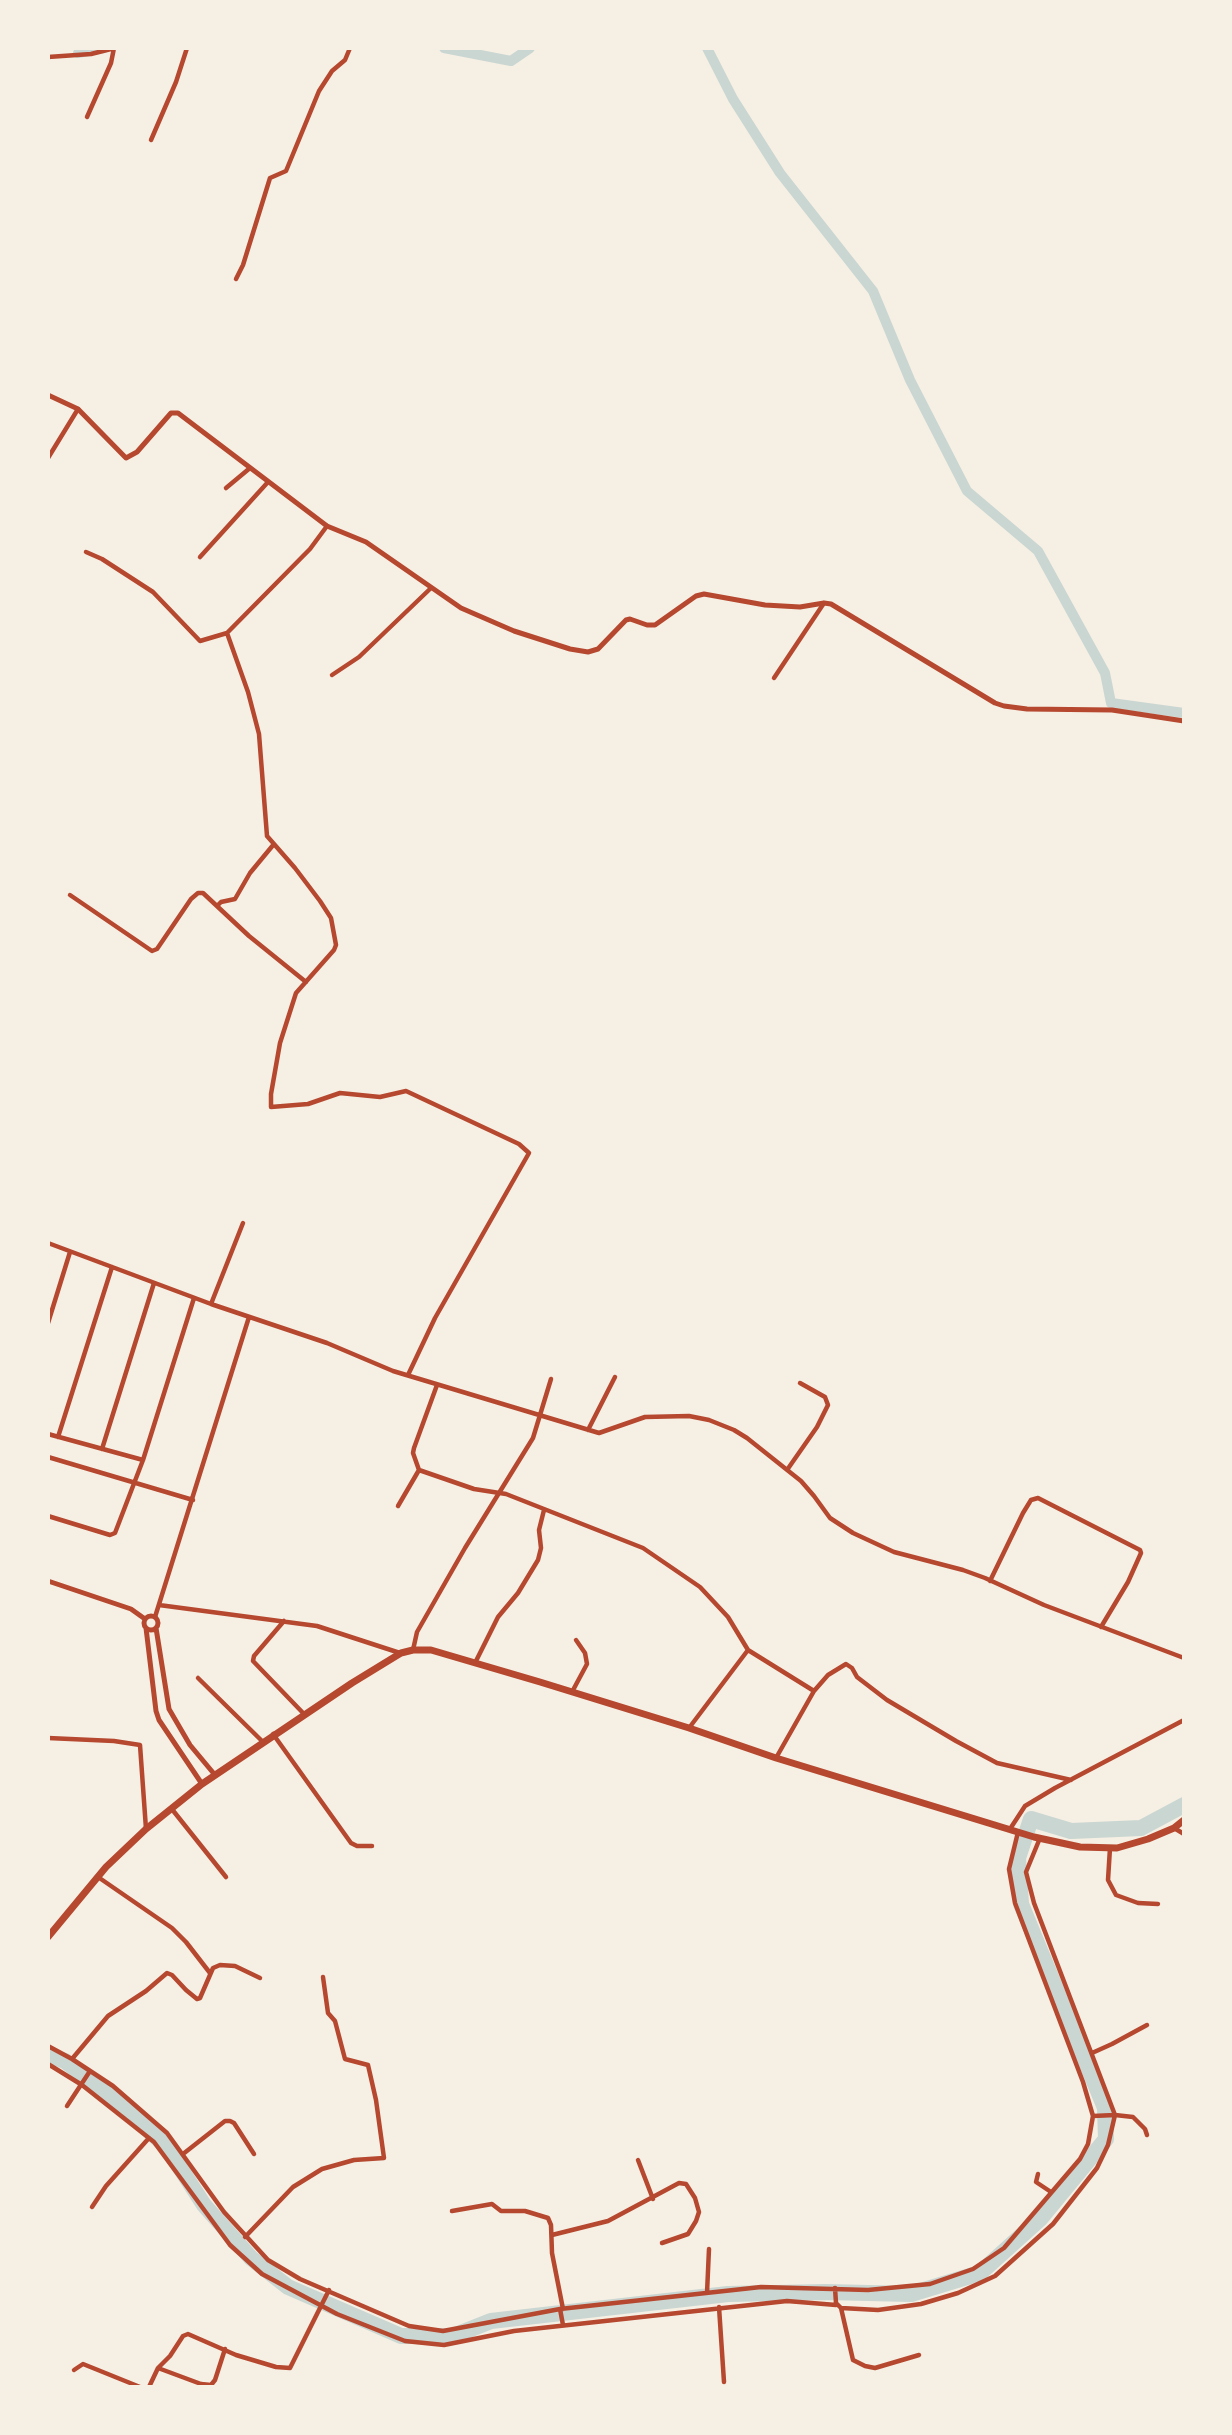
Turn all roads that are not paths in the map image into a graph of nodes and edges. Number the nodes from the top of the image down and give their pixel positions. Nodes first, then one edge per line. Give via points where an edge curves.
1 (115, 48) edge
2 (187, 48) edge
3 (351, 48) edge
4 (48, 57) edge
5 (87, 117) dead end
6 (150, 140) dead end
7 (236, 279) dead end
8 (48, 395) edge
9 (78, 409) junction
10 (48, 458) edge
11 (250, 468) junction
12 (268, 482) junction
13 (226, 488) dead end
14 (327, 526) junction
15 (86, 552) dead end
16 (200, 557) dead end
17 (431, 588) junction
18 (825, 603) junction
19 (227, 633) junction
20 (332, 675) dead end
21 (774, 678) dead end
22 (1184, 720) edge
23 (274, 844) junction
24 (70, 895) dead end
25 (218, 905) junction
26 (306, 982) junction
27 (243, 1223) dead end
28 (48, 1243) edge
29 (70, 1252) junction
30 (112, 1268) junction
31 (154, 1283) junction
32 (194, 1298) junction
33 (211, 1304) junction
34 (249, 1317) junction
35 (48, 1323) edge
36 (408, 1375) junction
37 (615, 1377) dead end
38 (551, 1379) dead end
39 (800, 1383) dead end
40 (436, 1385) junction
41 (541, 1415) junction
42 (588, 1430) junction
43 (48, 1434) edge
44 (58, 1437) junction
45 (102, 1449) junction
46 (48, 1457) edge
47 (143, 1460) junction
48 (419, 1470) junction
49 (787, 1470) junction
50 (134, 1482) junction
51 (499, 1494) junction
52 (193, 1500) junction
53 (398, 1506) dead end
54 (544, 1510) junction
55 (48, 1516) edge
56 (48, 1581) edge
57 (990, 1581) junction
58 (159, 1605) junction
59 (155, 1617) junction
60 (145, 1619) junction
61 (284, 1621) junction
62 (1101, 1627) junction
63 (146, 1628) junction
64 (156, 1628) junction
65 (576, 1640) dead end
66 (412, 1650) junction
67 (748, 1650) junction
68 (401, 1653) junction
69 (1184, 1658) edge
70 (475, 1663) junction
71 (198, 1678) dead end
72 (814, 1691) junction
73 (572, 1692) junction
74 (304, 1714) junction
75 (1184, 1720) edge
76 (689, 1728) junction
77 (273, 1734) junction
78 (48, 1738) edge
79 (263, 1742) junction
80 (776, 1758) junction
81 (215, 1775) junction
82 (1071, 1780) junction
83 (202, 1784) junction
84 (171, 1808) junction
85 (1184, 1820) edge
86 (1174, 1828) junction
87 (146, 1829) junction
88 (1010, 1829) junction
89 (1021, 1832) junction
90 (1184, 1834) edge
91 (1037, 1837) junction
92 (372, 1846) dead end
93 (1110, 1848) junction
94 (98, 1877) junction
95 (226, 1877) dead end
96 (1158, 1904) dead end
97 (48, 1937) edge
98 (210, 1973) junction
99 (260, 1977) dead end
100 (322, 1977) dead end
101 (1147, 2025) dead end
102 (48, 2046) edge
103 (1092, 2053) junction
104 (72, 2059) junction
105 (48, 2064) edge
106 (90, 2071) junction
107 (84, 2082) junction
108 (67, 2106) dead end
109 (1112, 2115) junction
110 (1095, 2116) junction
111 (1147, 2135) dead end
112 (149, 2138) junction
113 (183, 2154) junction
114 (254, 2154) dead end
115 (638, 2160) dead end
116 (1038, 2174) dead end
117 (1051, 2192) junction
118 (653, 2199) junction
119 (92, 2207) dead end
120 (452, 2211) dead end
121 (552, 2235) junction
122 (245, 2237) junction
123 (662, 2243) dead end
124 (709, 2249) dead end
125 (835, 2290) junction
126 (328, 2292) junction
127 (707, 2293) junction
128 (838, 2305) junction
129 (322, 2306) junction
130 (719, 2307) junction
131 (561, 2310) junction
132 (563, 2325) junction
133 (225, 2349) junction
134 (919, 2355) dead end
135 (158, 2368) junction
136 (74, 2370) dead end
137 (724, 2382) dead end
138 (140, 2387) edge
139 (149, 2387) edge

1 - 4 street
1 - 5 street
2 - 6 street
3 - 7 street via 319,91 286,171 270,178
8 - 9 street
9 - 10 street
9 - 11 street via 126,458 137,452 175,411
11 - 12 street
11 - 13 street
12 - 14 street
12 - 16 street
14 - 17 street via 366,542
14 - 19 street via 310,549
15 - 19 street via 153,592 200,641
17 - 18 street via 487,621 588,652 603,645 626,620 655,625 704,594 780,606
17 - 20 street via 359,657
18 - 21 street
18 - 22 street via 1004,706 1112,710
19 - 23 street via 260,734 267,836
23 - 25 street via 235,899
23 - 26 street via 331,918 336,945
24 - 25 street via 152,951 195,894 202,893
25 - 26 street
26 - 36 street via 296,993 280,1043 271,1107 308,1104 340,1094 380,1096 406,1091 519,1144 529,1153 435,1318
27 - 33 street
28 - 29 street
29 - 30 street
29 - 35 street
30 - 31 street
30 - 44 street
31 - 32 street
31 - 45 street
32 - 33 street
32 - 47 street
33 - 34 street
34 - 36 street
34 - 52 street
36 - 40 street
37 - 42 street
38 - 41 street
39 - 49 street via 825,1397 828,1405
40 - 41 street
40 - 48 street via 414,1448
41 - 42 street
41 - 51 street via 533,1438
42 - 49 street via 603,1432 645,1417 689,1416 709,1420 747,1438
43 - 44 street
44 - 45 street
45 - 47 street
46 - 50 street
47 - 50 street
48 - 51 street
48 - 53 street
49 - 57 street via 830,1518 853,1533 894,1552
50 - 52 street
50 - 55 street via 113,1535
51 - 54 street
51 - 66 street via 417,1632
52 - 58 street
54 - 67 street via 643,1548 689,1578 728,1617
54 - 70 street via 538,1560 498,1617
56 - 60 street via 130,1609
57 - 62 street
57 - 62 street via 1023,1513 1031,1500 1038,1498 1140,1550 1128,1582
58 - 59 street
58 - 61 street
59 - 60 street
59 - 64 street
60 - 63 street
61 - 68 street via 317,1626
61 - 74 street via 253,1661
62 - 69 street
63 - 64 street
63 - 83 street via 159,1720
64 - 81 street via 169,1709 190,1745
65 - 73 street via 587,1664
66 - 68 main road
66 - 70 main road via 431,1650
67 - 72 street
67 - 76 street
68 - 74 main road
70 - 73 main road
71 - 79 street
72 - 80 street
72 - 82 street via 828,1675 846,1664 887,1700 987,1758
73 - 76 main road
74 - 77 main road
75 - 82 street
76 - 80 main road
77 - 79 main road
77 - 92 street via 351,1843
78 - 87 street via 140,1745
79 - 81 main road
80 - 88 main road
81 - 83 main road
82 - 88 street via 1025,1806
83 - 84 main road
84 - 87 main road
84 - 95 street
85 - 86 main road
86 - 90 street
86 - 93 main road
87 - 94 main road
88 - 89 main road
89 - 91 main road
89 - 110 street via 1009,1869 1015,1903
91 - 93 main road via 1080,1847
91 - 103 street via 1026,1872 1028,1882
93 - 96 street via 1108,1880 1116,1895 1138,1903
94 - 97 main road
94 - 98 street via 172,1928
98 - 99 street via 213,1968 227,1964
98 - 104 street via 197,1999 171,1974 163,1976 108,2016
100 - 122 street via 328,2013 335,2021 345,2059 369,2066 384,2158 354,2160 322,2169 293,2187
101 - 103 street
102 - 104 street
103 - 109 street
104 - 106 street
105 - 107 street
106 - 107 street
106 - 113 street via 153,2120
107 - 108 street
107 - 112 street
109 - 110 street
109 - 111 street via 1133,2117
109 - 128 street via 1108,2145 1097,2168 1053,2224 995,2276 958,2294 921,2304 878,2310
110 - 117 street via 1080,2158
112 - 119 street
112 - 129 street via 230,2245 262,2274
113 - 114 street via 225,2121 234,2124
113 - 122 street
115 - 118 street
116 - 117 street via 1036,2182
117 - 125 street via 1004,2248 973,2269 930,2284
118 - 121 street via 608,2221
118 - 123 street via 679,2183 686,2184 699,2212 688,2234
120 - 121 street via 492,2204 501,2211 530,2212 548,2218
121 - 131 street
122 - 126 street via 284,2271
124 - 127 street
125 - 127 street via 761,2287
125 - 128 street
126 - 129 street
126 - 131 street via 409,2326 431,2330
127 - 131 street
128 - 130 street via 787,2301
128 - 134 street via 853,2360 875,2368
129 - 132 street via 405,2341 434,2346
129 - 133 street via 288,2369
130 - 132 street
130 - 137 street
131 - 132 street
133 - 135 street via 185,2334
133 - 135 street via 212,2385
135 - 139 street
136 - 138 street via 86,2365

